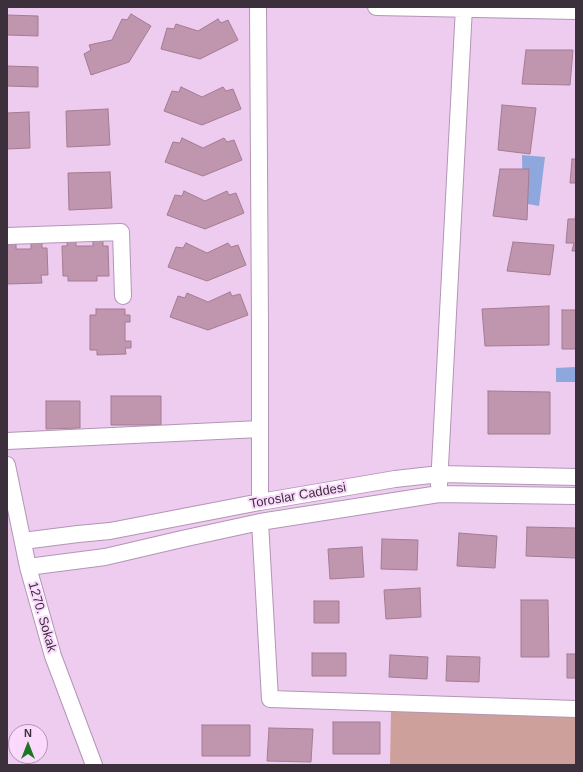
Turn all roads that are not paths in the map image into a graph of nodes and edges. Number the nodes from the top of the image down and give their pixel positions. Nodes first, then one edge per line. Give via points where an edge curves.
1 (258, 7) edge
2 (376, 7) edge
3 (463, 8) edge
4 (576, 11) edge
5 (7, 236) edge
6 (122, 296) dead end
7 (260, 429) junction
8 (7, 441) edge
9 (7, 465) edge
10 (440, 474) junction
11 (576, 477) edge
12 (439, 494) junction
13 (576, 496) edge
14 (260, 502) junction
15 (260, 522) junction
16 (23, 541) junction
17 (28, 567) junction
18 (576, 709) edge
19 (94, 765) edge

1 - 7 street
2 - 3 street
3 - 4 street
3 - 10 street
5 - 6 street via 121,232
7 - 8 street
7 - 14 street
9 - 16 street, 1270. Sokak
10 - 11 street, Toroslar Caddesi
10 - 12 street
10 - 14 street, Toroslar Caddesi via 395,478
12 - 13 street, Toroslar Caddesi
12 - 15 street, Toroslar Caddesi
14 - 16 street, Toroslar Caddesi via 110,531
15 - 17 street, Toroslar Caddesi via 104,557
15 - 18 street via 270,699
16 - 17 street, 1270. Sokak
17 - 19 street, 1270. Sokak via 53,656

